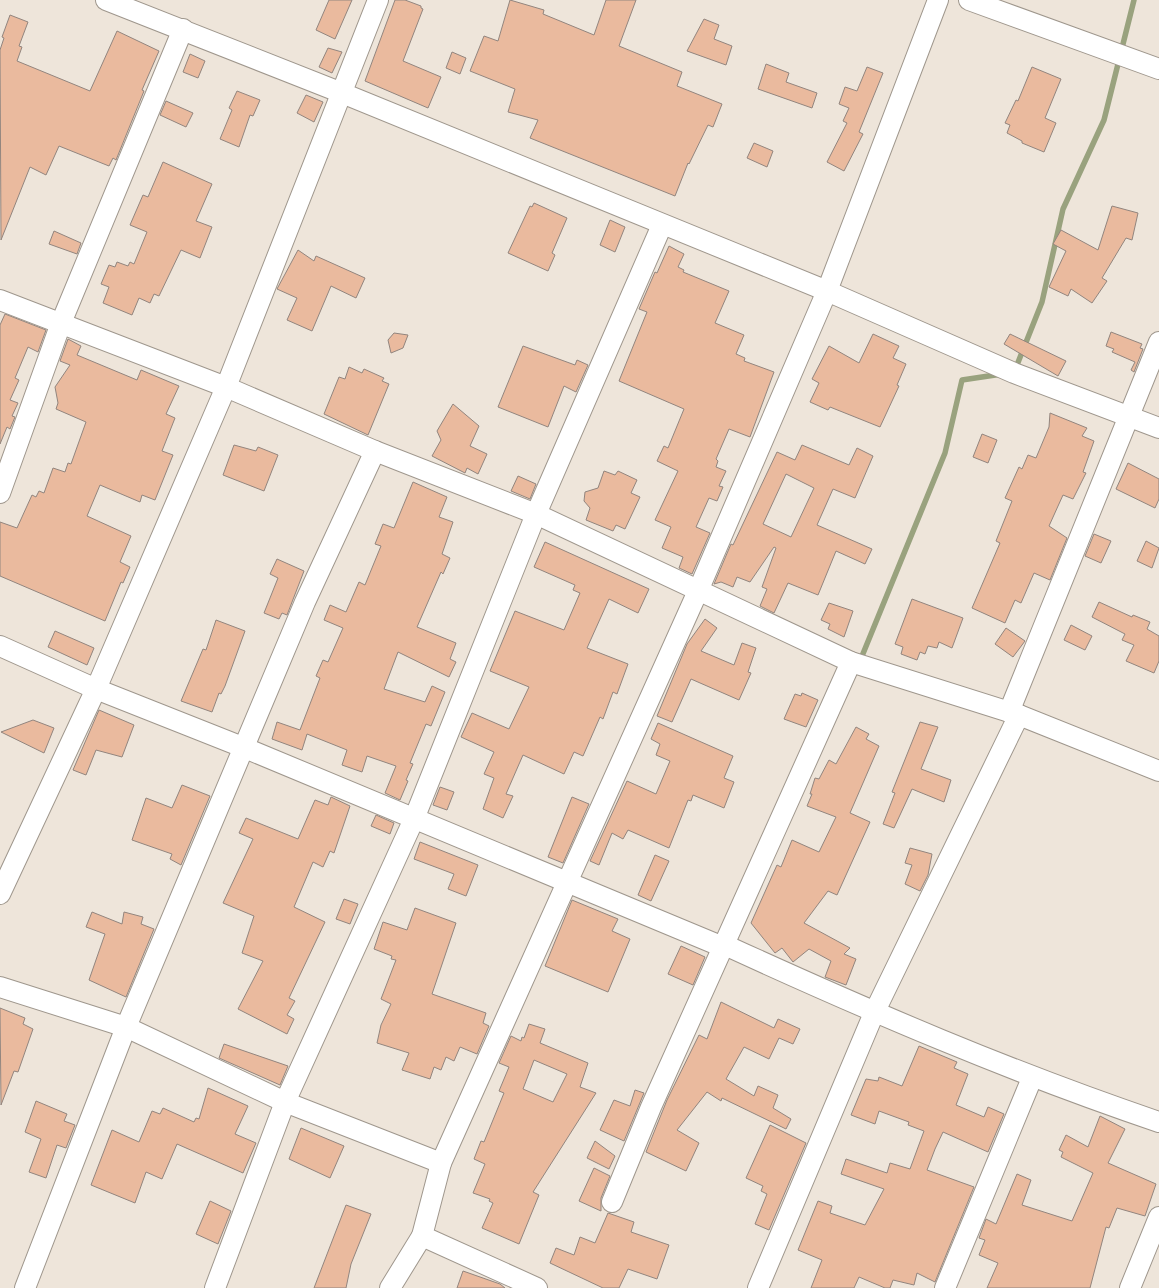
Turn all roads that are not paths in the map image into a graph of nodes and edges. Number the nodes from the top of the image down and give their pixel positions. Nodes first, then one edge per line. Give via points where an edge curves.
1 (106, 0) edge
2 (378, 0) edge
3 (938, 0) edge
4 (969, 0) edge
5 (183, 29) junction
6 (1159, 69) edge
7 (342, 93) junction
8 (662, 225) junction
9 (827, 291) junction
10 (0, 300) edge
11 (61, 323) junction
12 (1159, 342) edge
13 (226, 386) junction
14 (1129, 416) junction
15 (1159, 428) edge
16 (375, 451) junction
17 (0, 493) edge
18 (536, 514) junction
19 (698, 591) junction
20 (0, 646) edge
21 (851, 662) junction
22 (96, 690) junction
23 (1014, 713) junction
24 (245, 748) junction
25 (1159, 771) edge
26 (414, 819) junction
27 (568, 881) junction
28 (0, 894) edge
29 (723, 947) junction
30 (0, 987) edge
31 (874, 1013) junction
32 (126, 1027) junction
33 (1032, 1078) junction
34 (286, 1102) junction
35 (1159, 1122) edge
36 (441, 1163) junction
37 (612, 1202) dead end
38 (1159, 1217) edge
39 (422, 1236) junction
40 (25, 1288) edge
41 (215, 1288) edge
42 (390, 1288) edge
43 (537, 1288) edge
44 (758, 1288) edge
45 (946, 1288) edge
46 (1130, 1288) edge

1 - 5 street
2 - 7 street
3 - 9 street
4 - 6 street
5 - 7 street
5 - 11 street
7 - 8 street
7 - 13 street
8 - 9 street
8 - 18 street
9 - 14 street via 1014,373
9 - 19 street
10 - 11 street
11 - 13 street
11 - 17 street
12 - 14 street
13 - 16 street
13 - 22 street
14 - 15 street
14 - 23 street
16 - 18 street
16 - 24 street via 305,602
18 - 19 street
18 - 26 street
19 - 21 street
19 - 27 street
20 - 22 street
21 - 23 street
21 - 29 street
22 - 24 street
22 - 28 street
23 - 25 street
23 - 31 street
24 - 26 street
24 - 32 street
26 - 27 street
26 - 34 street
27 - 29 street
27 - 36 street
29 - 31 street via 727,946
29 - 37 street
30 - 32 street
31 - 33 street
31 - 44 street
32 - 34 street
32 - 40 street
33 - 35 street
33 - 45 street
34 - 36 street
34 - 41 street
36 - 39 street
38 - 46 street
39 - 42 street
39 - 43 street

